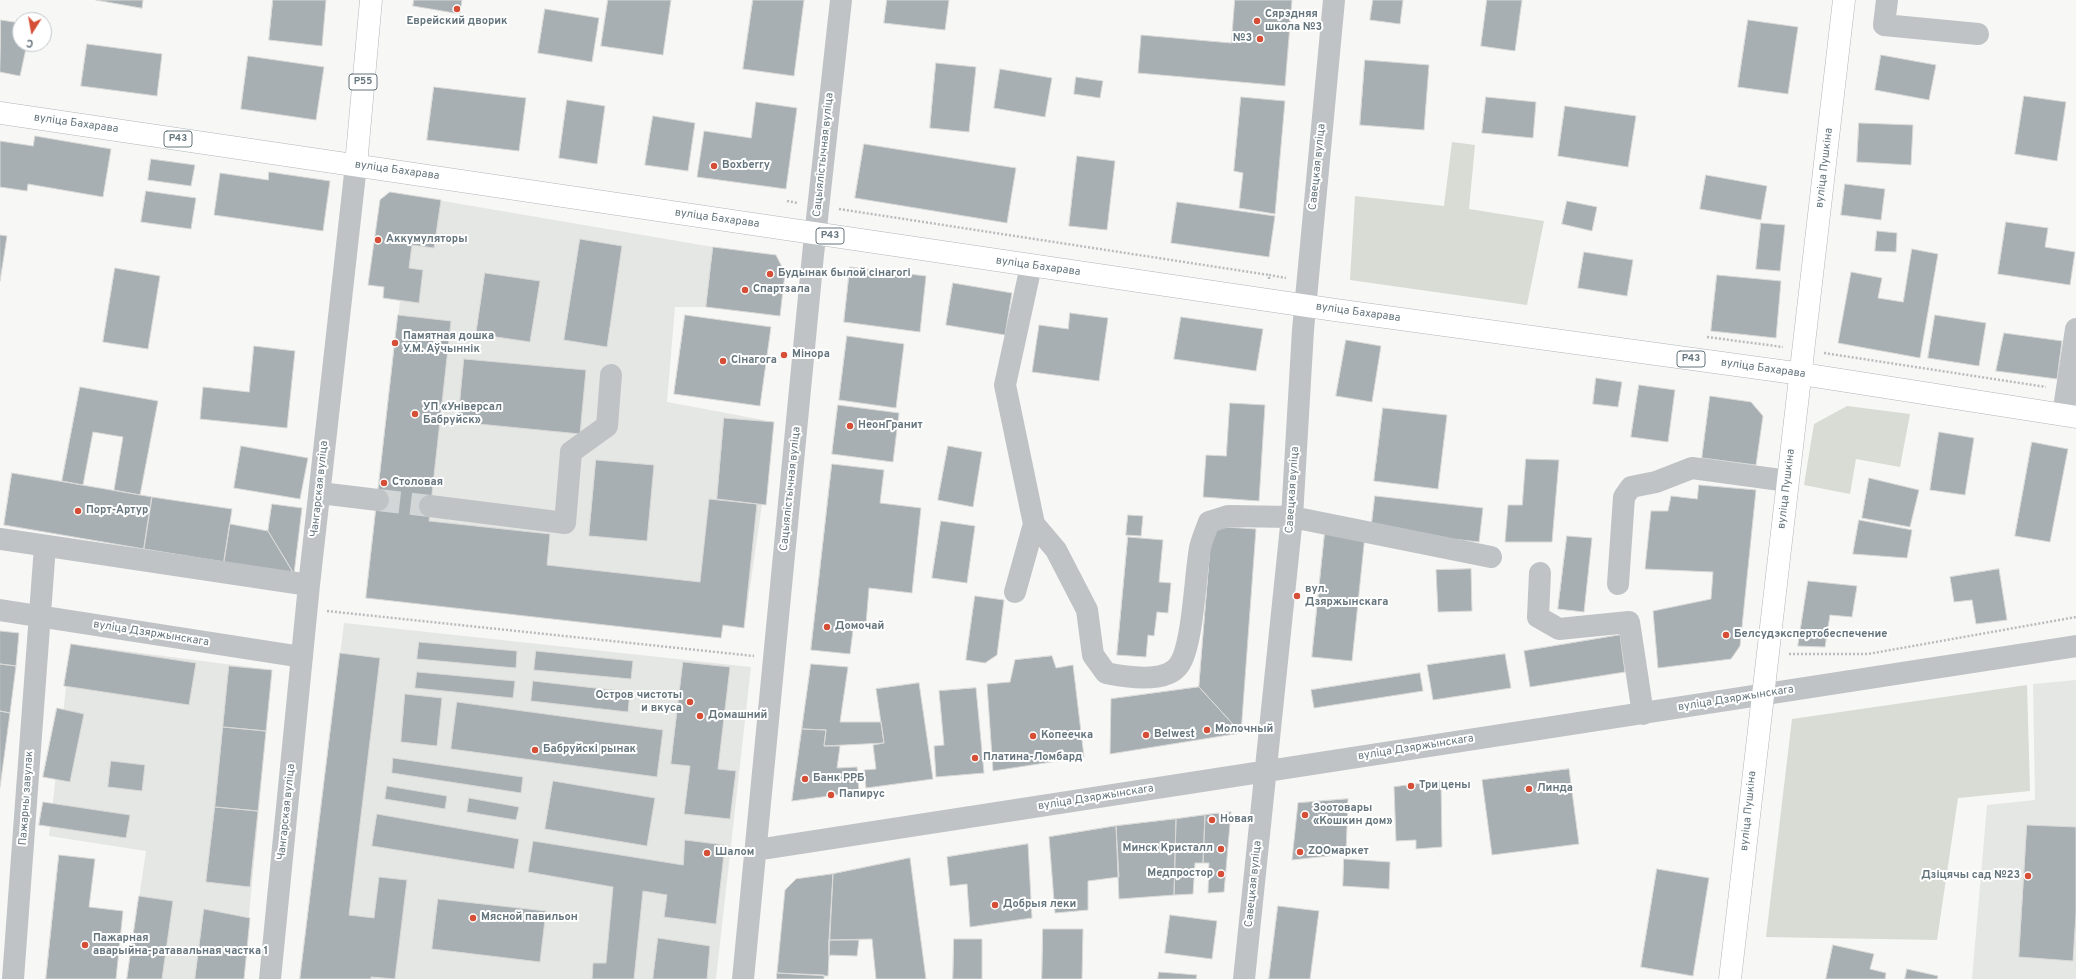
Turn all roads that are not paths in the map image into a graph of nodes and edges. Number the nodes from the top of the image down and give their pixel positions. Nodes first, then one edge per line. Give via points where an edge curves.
1 (371, 0) edge
2 (841, 0) edge
3 (1334, 0) edge
4 (1844, 0) edge
5 (1887, 0) edge
6 (1978, 34) dead end
7 (0, 113) edge
8 (356, 165) junction
9 (816, 234) junction
10 (1031, 266) junction
11 (1305, 306) junction
12 (2076, 329) edge
13 (1802, 374) junction
14 (611, 375) dead end
15 (2070, 416) edge
16 (1788, 481) junction
17 (320, 493) junction
18 (378, 500) tunnel mouth
19 (430, 506) tunnel mouth
20 (1292, 517) junction
21 (1034, 524) junction
22 (0, 539) edge
23 (45, 546) junction
24 (1491, 557) dead end
25 (1540, 573) dead end
26 (1618, 584) dead end
27 (309, 585) junction
28 (1015, 592) dead end
29 (0, 610) edge
30 (41, 618) junction
31 (2076, 646) edge
32 (302, 657) junction
33 (1762, 696) junction
34 (1643, 714) junction
35 (1267, 771) junction
36 (756, 850) junction
37 (13, 979) edge
38 (270, 979) edge
39 (743, 979) edge
40 (1244, 979) edge
41 (1730, 979) edge

1 - 8 main road, Чангарская вуліца / Р55
2 - 9 street, Сацыялістычная вуліца
3 - 11 street, Савецкая вуліца
4 - 13 main road, вуліца Пушкіна
5 - 6 street via 1884,25
7 - 8 main road, вуліца Бахарава / Р43
8 - 9 main road, вуліца Бахарава / Р43
8 - 17 street, Чангарская вуліца
9 - 10 main road, вуліца Бахарава / Р43
9 - 36 street, Сацыялістычная вуліца
10 - 11 main road, вуліца Бахарава / Р43
10 - 21 street via 1005,385
11 - 13 main road, вуліца Бахарава / Р43
11 - 20 street, Савецкая вуліца
12 - 15 street
13 - 15 main road, вуліца Бахарава / Р43
13 - 16 main road, вуліца Пушкіна
14 - 19 street via 607,426 572,452 565,523
16 - 26 street via 1692,468 1656,482 1630,487 1624,497
16 - 33 main road, вуліца Пушкіна
17 - 18 street
17 - 27 street, Чангарская вуліца
20 - 21 street via 1228,516 1209,522 1200,547 1187,648 1179,666 1164,676 1130,678 1106,673 1093,655 1087,610 1056,550
20 - 24 street
20 - 35 street, Савецкая вуліца
21 - 28 street
22 - 23 street
23 - 27 street
23 - 30 street, Пажарны завулак
25 - 34 street via 1538,617 1558,629 1628,622
27 - 32 street, Чангарская вуліца
29 - 30 street, вуліца Дзяржынскага
30 - 32 street, вуліца Дзяржынскага
30 - 37 street, Пажарны завулак
31 - 33 street, вуліца Дзяржынскага
32 - 38 street, Чангарская вуліца
33 - 34 street, вуліца Дзяржынскага
33 - 41 main road, вуліца Пушкіна
34 - 35 street, вуліца Дзяржынскага
35 - 36 street, вуліца Дзяржынскага
35 - 40 street, Савецкая вуліца
36 - 39 street, Сацыялістычная вуліца

